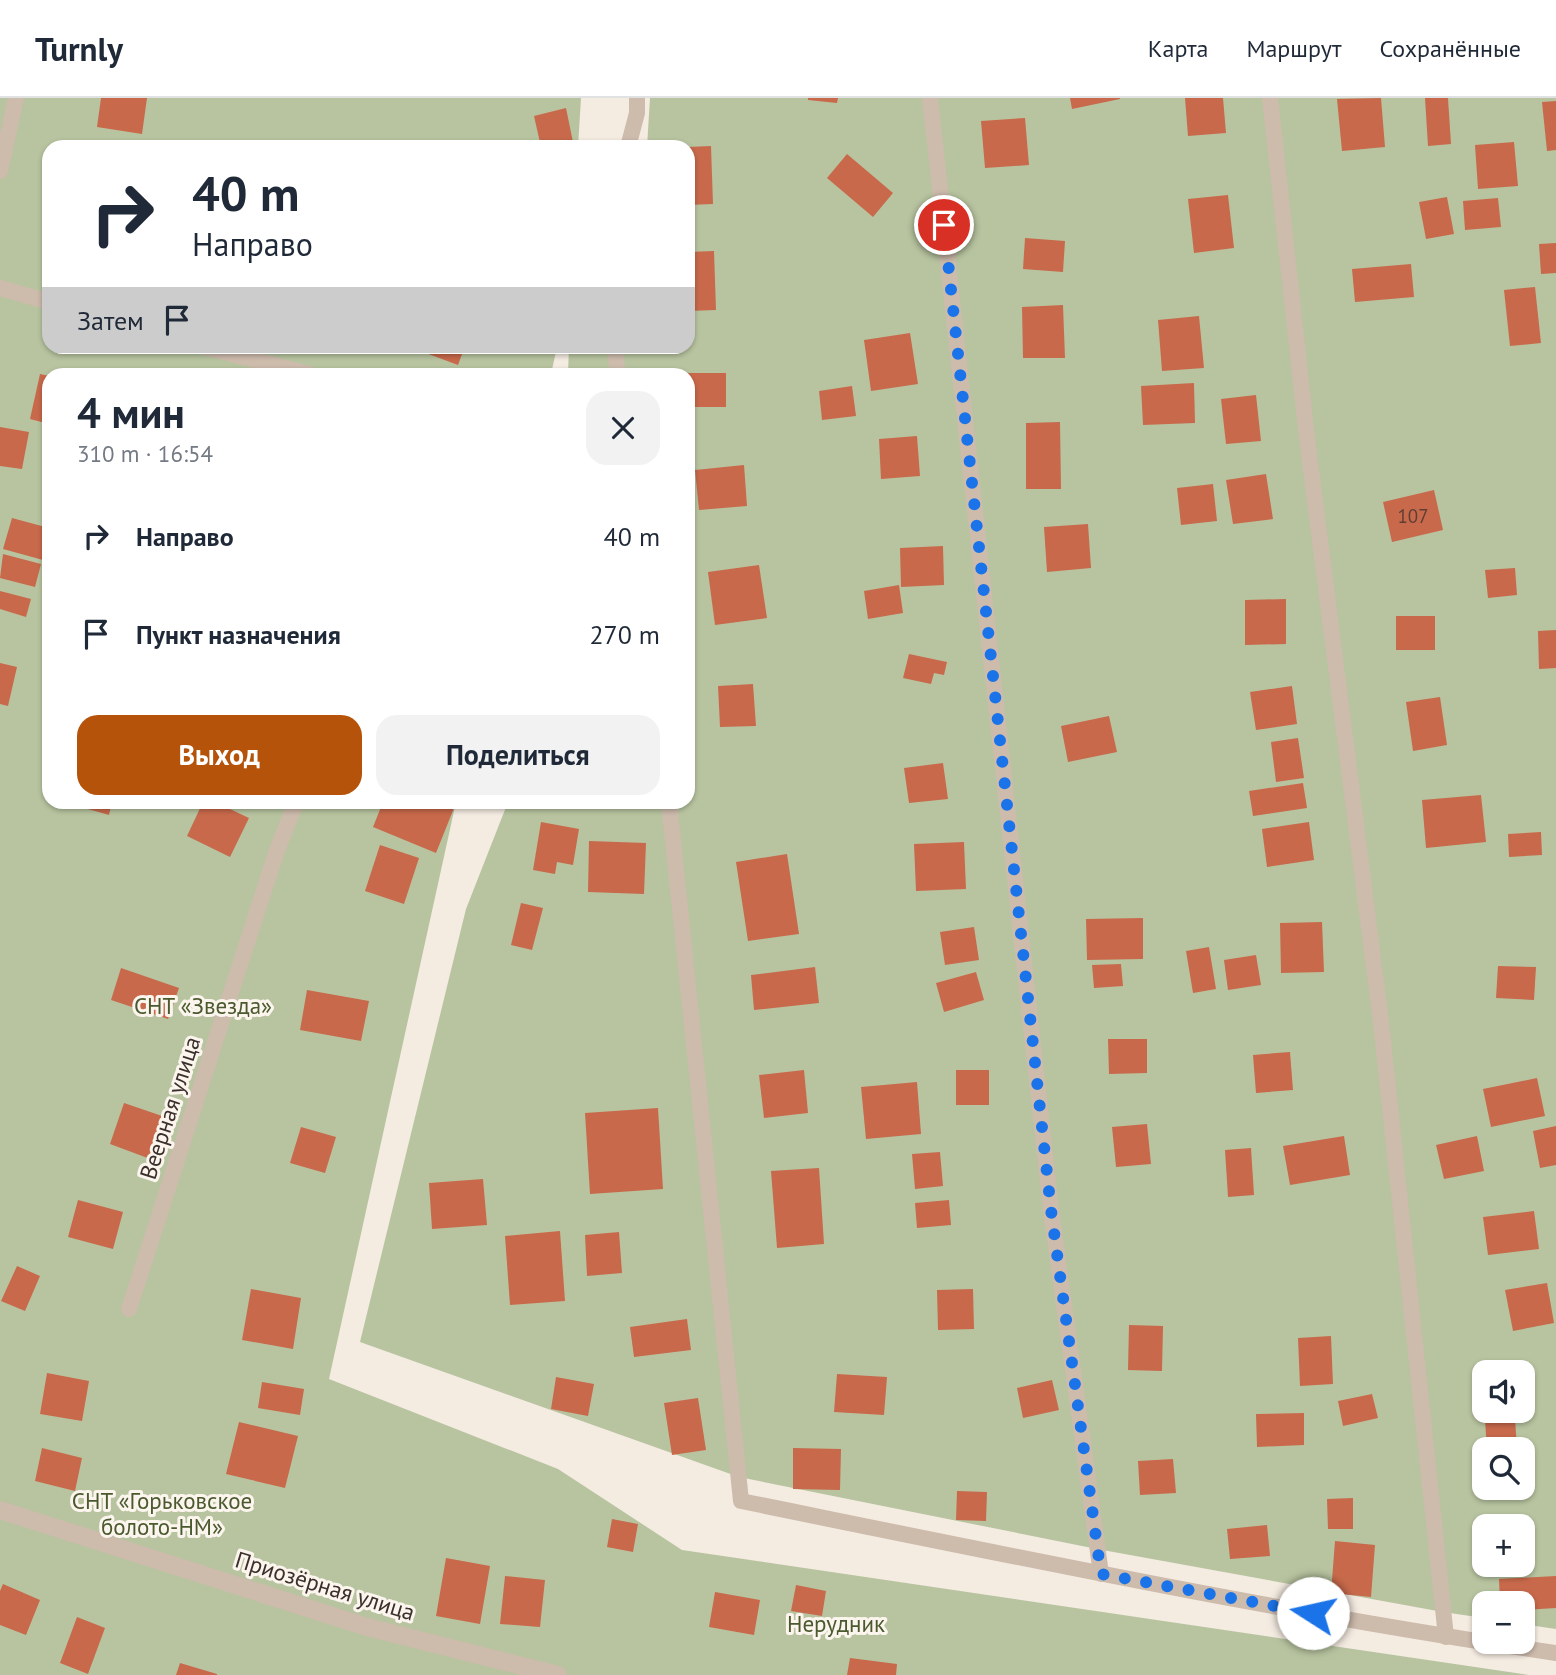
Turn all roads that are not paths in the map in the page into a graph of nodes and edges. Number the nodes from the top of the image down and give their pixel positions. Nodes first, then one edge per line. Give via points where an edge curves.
1 (16, 98) edge
2 (637, 98) edge
3 (930, 98) edge
4 (1270, 98) edge
5 (630, 140) edge
6 (0, 171) edge
7 (0, 288) edge
8 (42, 300) edge
9 (232, 354) edge
10 (286, 368) edge
11 (293, 809) edge
12 (670, 809) edge
13 (129, 1309) dead end
14 (0, 1510) edge
15 (1101, 1574) junction
16 (1446, 1637) junction
17 (1556, 1653) edge
18 (558, 1675) edge

1 - 6 lane
2 - 5 lane
3 - 15 lane via 1051,1210
4 - 16 lane via 1307,438 1381,1021
7 - 8 lane
9 - 10 lane
11 - 13 lane, Веерная улица
12 - 15 lane via 741,1501
14 - 18 street, Приозёрная улица via 367,1627
15 - 16 lane
16 - 17 lane

